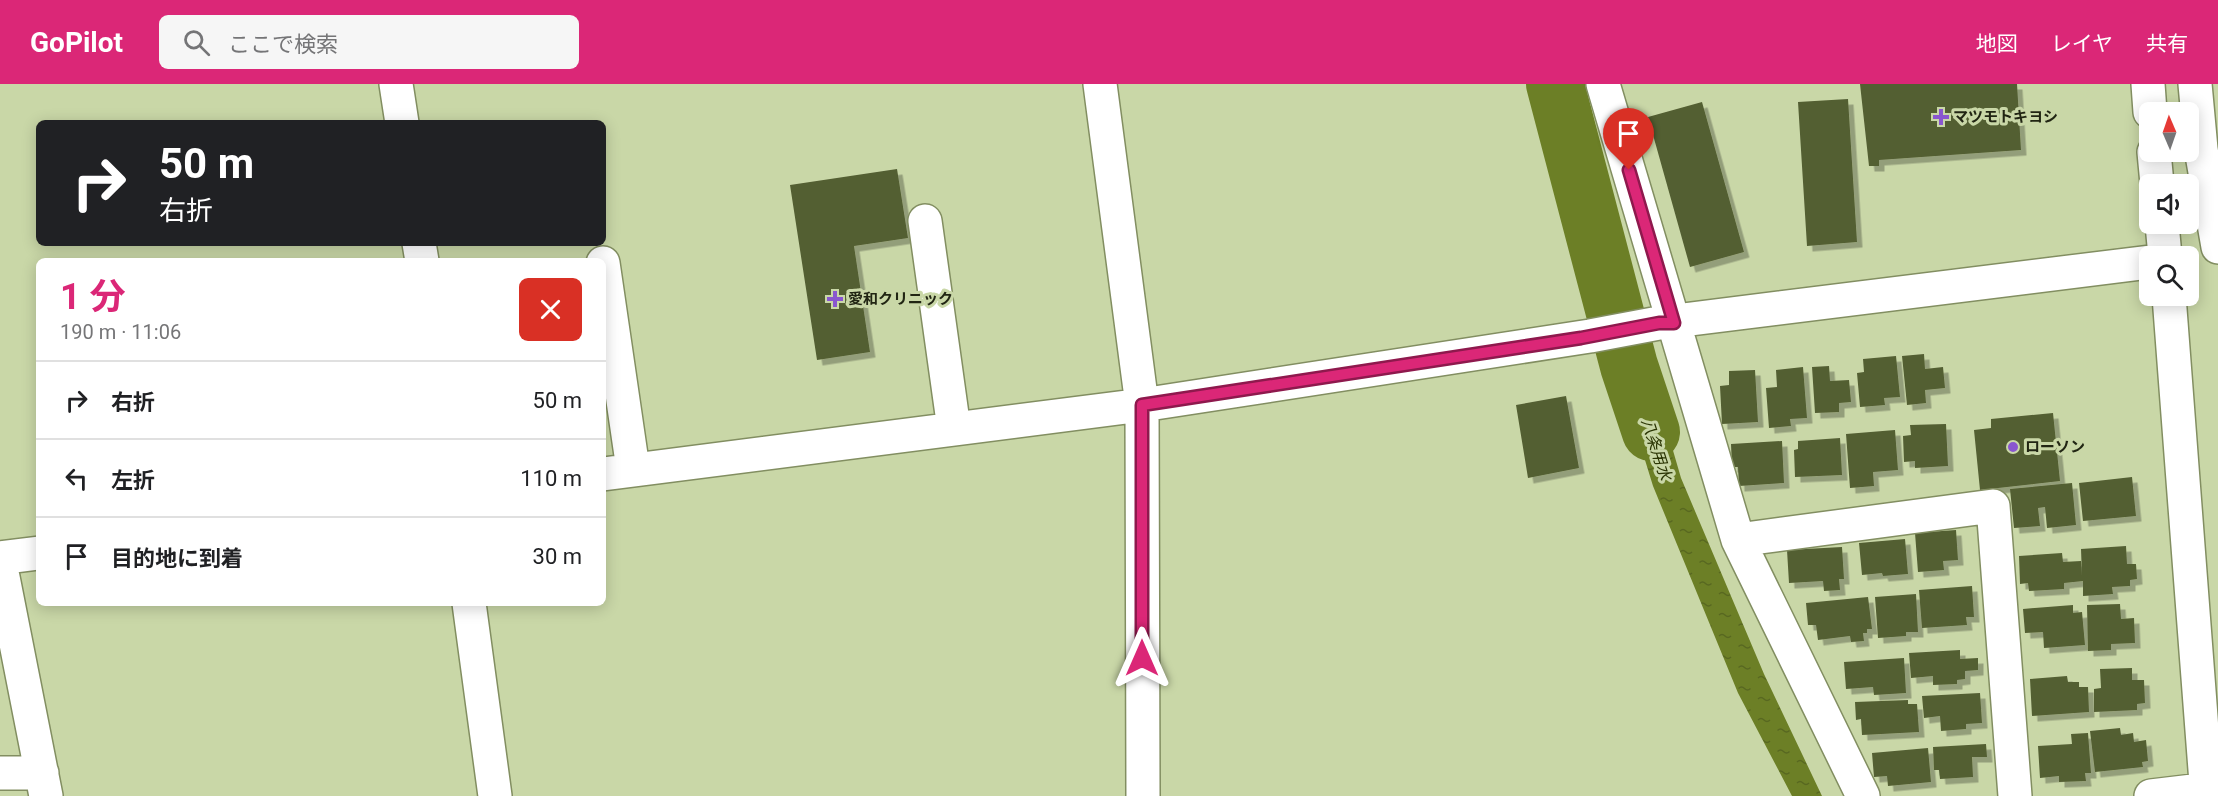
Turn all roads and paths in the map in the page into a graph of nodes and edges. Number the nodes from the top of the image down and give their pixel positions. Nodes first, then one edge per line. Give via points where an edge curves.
1 (396, 84) edge
2 (1100, 84) edge
3 (1603, 84) edge
4 (2148, 84) edge
5 (2195, 84) edge
6 (2149, 102) edge
7 (402, 120) edge
8 (925, 221) dead end
9 (2218, 247) edge
10 (2218, 253) edge
11 (2199, 256) edge
12 (2139, 263) edge
13 (606, 304) edge
14 (2170, 306) edge
15 (1674, 323) junction
16 (1142, 405) junction
17 (954, 429) junction
18 (618, 472) edge
19 (1738, 540) junction
20 (36, 554) edge
21 (0, 560) edge
22 (470, 606) edge
23 (0, 773) edge
24 (44, 784) edge
25 (2211, 791) edge
26 (495, 796) edge
27 (1143, 796) edge
28 (1863, 796) edge
29 (2015, 796) edge
30 (2151, 796) edge

1 - 7 street
2 - 16 street
3 - 15 street
4 - 6 street
5 - 9 street via 2201,149
8 - 17 street
10 - 11 street
12 - 15 street
13 - 18 street
14 - 25 street
15 - 16 street
15 - 19 street
16 - 17 street
16 - 27 street
17 - 18 street
19 - 28 street
19 - 29 street via 1993,506
20 - 21 street
21 - 24 street
22 - 26 street
23 - 24 street
25 - 30 street

